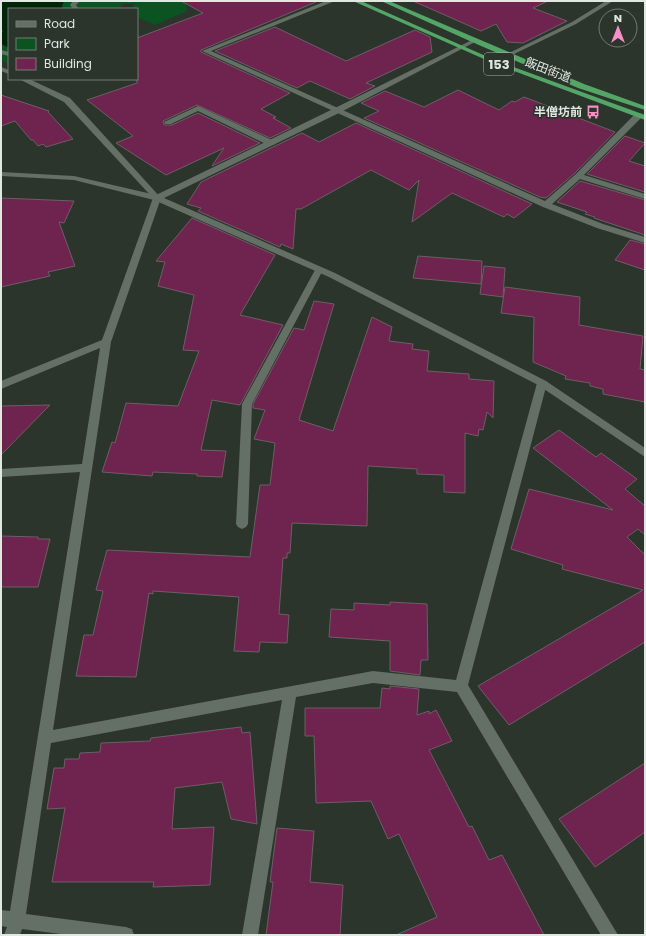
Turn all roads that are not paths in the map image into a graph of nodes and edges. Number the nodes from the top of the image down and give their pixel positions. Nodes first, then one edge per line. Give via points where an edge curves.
1 (332, 1) edge
2 (356, 1) edge
3 (384, 1) edge
4 (610, 1) edge
5 (474, 41) junction
6 (460, 47) junction
7 (508, 55) junction
8 (25, 80) edge
9 (645, 108) edge
10 (336, 111) junction
11 (642, 117) edge
12 (168, 122) dead end
13 (271, 143) junction
14 (1, 174) edge
15 (579, 176) junction
16 (645, 197) edge
17 (157, 198) junction
18 (546, 205) junction
19 (645, 240) edge
20 (319, 270) junction
21 (106, 342) junction
22 (542, 383) junction
23 (1, 385) edge
24 (645, 453) edge
25 (86, 468) junction
26 (1, 473) edge
27 (242, 524) dead end
28 (461, 686) junction
29 (290, 692) junction
30 (44, 738) junction
31 (1, 918) edge
32 (17, 919) junction
33 (12, 935) edge
34 (126, 935) edge
35 (250, 935) edge
36 (610, 935) edge

1 - 10 street via 205,51
2 - 6 highway, 飯田街道 / 153
3 - 5 highway, 飯田街道 / 153
4 - 7 street via 574,23
5 - 6 street
5 - 7 highway, 飯田街道 / 153
6 - 10 street
6 - 11 highway, 飯田街道 / 153
7 - 9 highway, 飯田街道 / 153 via 581,86
8 - 17 street via 67,100
10 - 13 street
10 - 18 street
11 - 15 street
12 - 13 street via 198,108
13 - 17 street
14 - 17 street via 74,178
15 - 16 street
15 - 18 street
17 - 20 street
17 - 21 street
18 - 19 street
20 - 22 street
20 - 27 street via 247,404
21 - 23 street
21 - 25 street
22 - 24 street
22 - 28 street
25 - 26 street
25 - 30 street
28 - 29 street via 373,677
28 - 36 street
29 - 30 street
29 - 35 street
30 - 32 street
31 - 32 street
32 - 33 street
32 - 34 street

